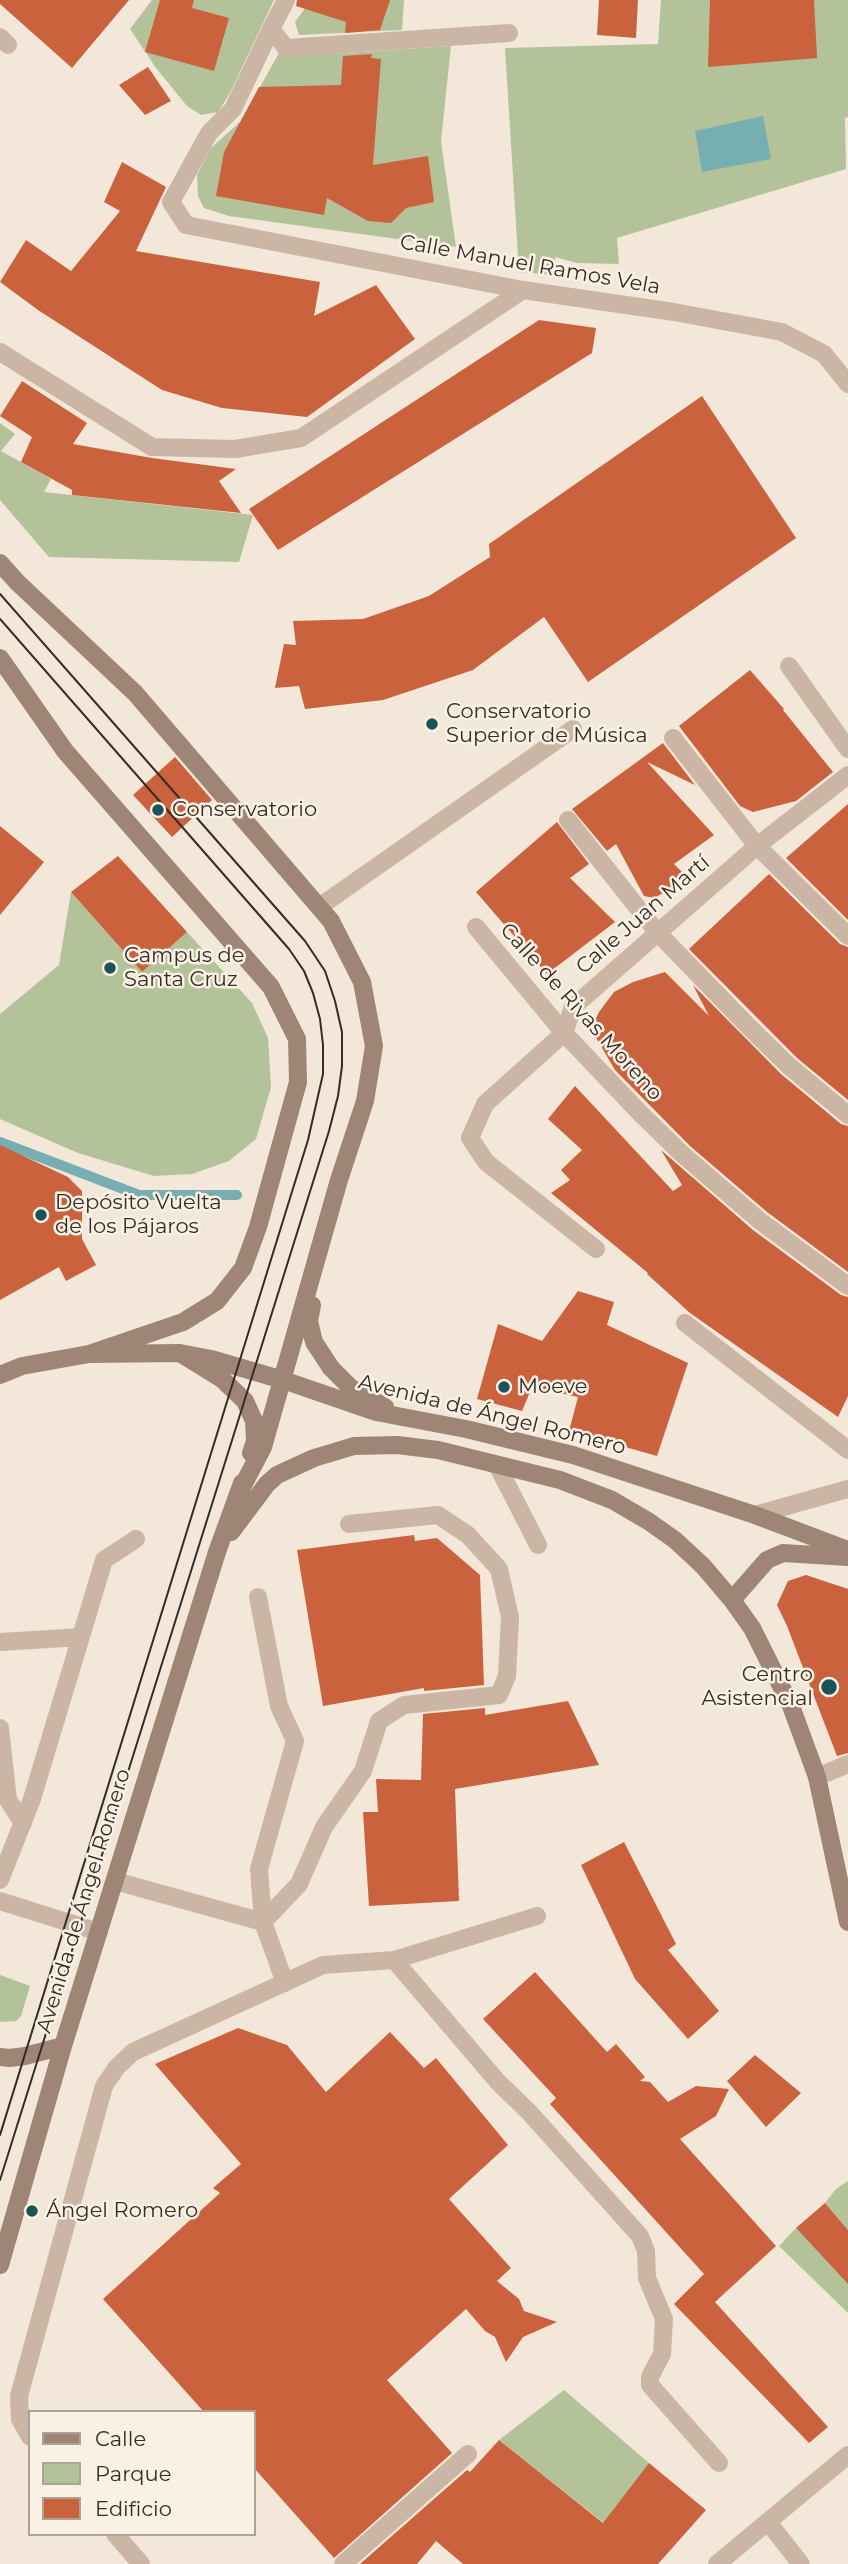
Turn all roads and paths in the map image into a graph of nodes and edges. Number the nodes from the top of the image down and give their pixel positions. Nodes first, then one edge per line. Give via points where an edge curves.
1 (286, 0) edge
2 (271, 29) junction
3 (509, 33) dead end
4 (523, 290) junction
5 (0, 352) edge
6 (848, 384) edge
7 (0, 563) edge
8 (0, 658) edge
9 (789, 666) dead end
10 (573, 729) dead end
11 (673, 737) dead end
12 (848, 749) edge
13 (848, 775) edge
14 (568, 820) dead end
15 (757, 846) junction
16 (319, 907) junction
17 (476, 927) dead end
18 (657, 932) junction
19 (848, 936) edge
20 (564, 1033) junction
21 (848, 1115) edge
22 (321, 1243) junction
23 (596, 1249) dead end
24 (848, 1286) edge
25 (685, 1323) dead end
26 (180, 1353) junction
27 (89, 1354) junction
28 (0, 1375) edge
29 (284, 1380) junction
30 (397, 1416) junction
31 (848, 1450) edge
32 (497, 1465) junction
33 (848, 1489) edge
34 (239, 1493) junction
35 (755, 1514) junction
36 (349, 1524) dead end
37 (136, 1539) dead end
38 (538, 1545) dead end
39 (848, 1550) edge
40 (217, 1552) junction
41 (848, 1557) edge
42 (258, 1597) dead end
43 (732, 1600) junction
44 (81, 1637) junction
45 (0, 1642) edge
46 (0, 1728) edge
47 (848, 1764) edge
48 (817, 1777) junction
49 (23, 1823) junction
50 (0, 1880) edge
51 (115, 1881) junction
52 (0, 1901) edge
53 (537, 1916) dead end
54 (263, 1922) junction
55 (848, 1922) edge
56 (99, 1932) junction
57 (394, 1960) junction
58 (285, 1983) junction
59 (63, 2046) junction
60 (0, 2057) edge
61 (0, 2265) edge
62 (28, 2433) edge
63 (468, 2454) dead end
64 (848, 2455) edge
65 (719, 2463) dead end
66 (768, 2522) junction
67 (117, 2536) edge
68 (141, 2564) edge
69 (343, 2564) edge
70 (717, 2564) edge
71 (801, 2564) edge

1 - 2 street
2 - 3 street via 286,48
2 - 4 street, Calle Manuel Ramos Vela via 233,109 209,133 171,202 186,225
4 - 5 street via 301,438 235,449 152,447
4 - 6 street, Calle Manuel Ramos Vela via 782,332 824,354
7 - 16 main road via 135,693
8 - 27 main road via 65,751 271,987 297,1039 298,1082 243,1268 217,1301 183,1322
9 - 12 street
10 - 16 street
11 - 15 street
13 - 15 street, Calle Juan Martí
14 - 18 street
15 - 18 street, Calle Juan Martí
15 - 19 street
16 - 22 main road via 362,982 374,1046 365,1101
17 - 20 street, Calle de Rivas Moreno
18 - 20 street, Calle Juan Martí via 573,1007
18 - 21 street via 769,1046
20 - 23 street, Calle Juan Martí via 485,1104 470,1138 486,1162
20 - 24 street, Calle de Rivas Moreno via 682,1154 760,1221
22 - 29 main road
22 - 30 main road via 309,1321 314,1342 351,1388
25 - 31 street
26 - 27 main road, Avenida de Ángel Romero
26 - 29 main road, Avenida de Ángel Romero
26 - 34 main road via 222,1379 245,1401 254,1421 255,1441
27 - 28 main road, Avenida de Ángel Romero via 22,1366
29 - 30 main road, Avenida de Ángel Romero
29 - 34 main road via 263,1447
30 - 35 main road, Avenida de Ángel Romero via 573,1455
32 - 38 street
32 - 40 main road via 397,1445 339,1449 291,1467 267,1484
32 - 43 main road via 560,1480 612,1500 675,1540
33 - 35 street
34 - 40 main road, Avenida de Ángel Romero
35 - 39 main road, Avenida de Ángel Romero
36 - 54 street via 438,1515 468,1535 499,1570 510,1617 507,1676 499,1696 404,1704 379,1721 363,1771 324,1827 299,1884
37 - 44 street via 104,1560
40 - 51 main road, Avenida de Ángel Romero
41 - 43 main road via 783,1553 766,1560
42 - 54 street via 279,1706 295,1741 259,1869
43 - 48 main road via 752,1628 791,1706
44 - 45 street
44 - 49 street
46 - 49 street via 8,1800
47 - 48 street
48 - 55 main road
49 - 50 street
51 - 54 street
51 - 56 main road, Avenida de Ángel Romero
52 - 56 street
53 - 57 street
54 - 58 street
56 - 59 main road, Avenida de Ángel Romero
57 - 58 street via 323,1965
57 - 65 street via 498,2082 640,2236 646,2250 647,2278 664,2319 662,2354 650,2385
58 - 62 street via 134,2052 104,2086 19,2396 20,2419
59 - 60 main road
59 - 61 main road, Avenida de Ángel Romero
63 - 69 street
64 - 66 street
66 - 70 street
66 - 71 street
67 - 68 street

